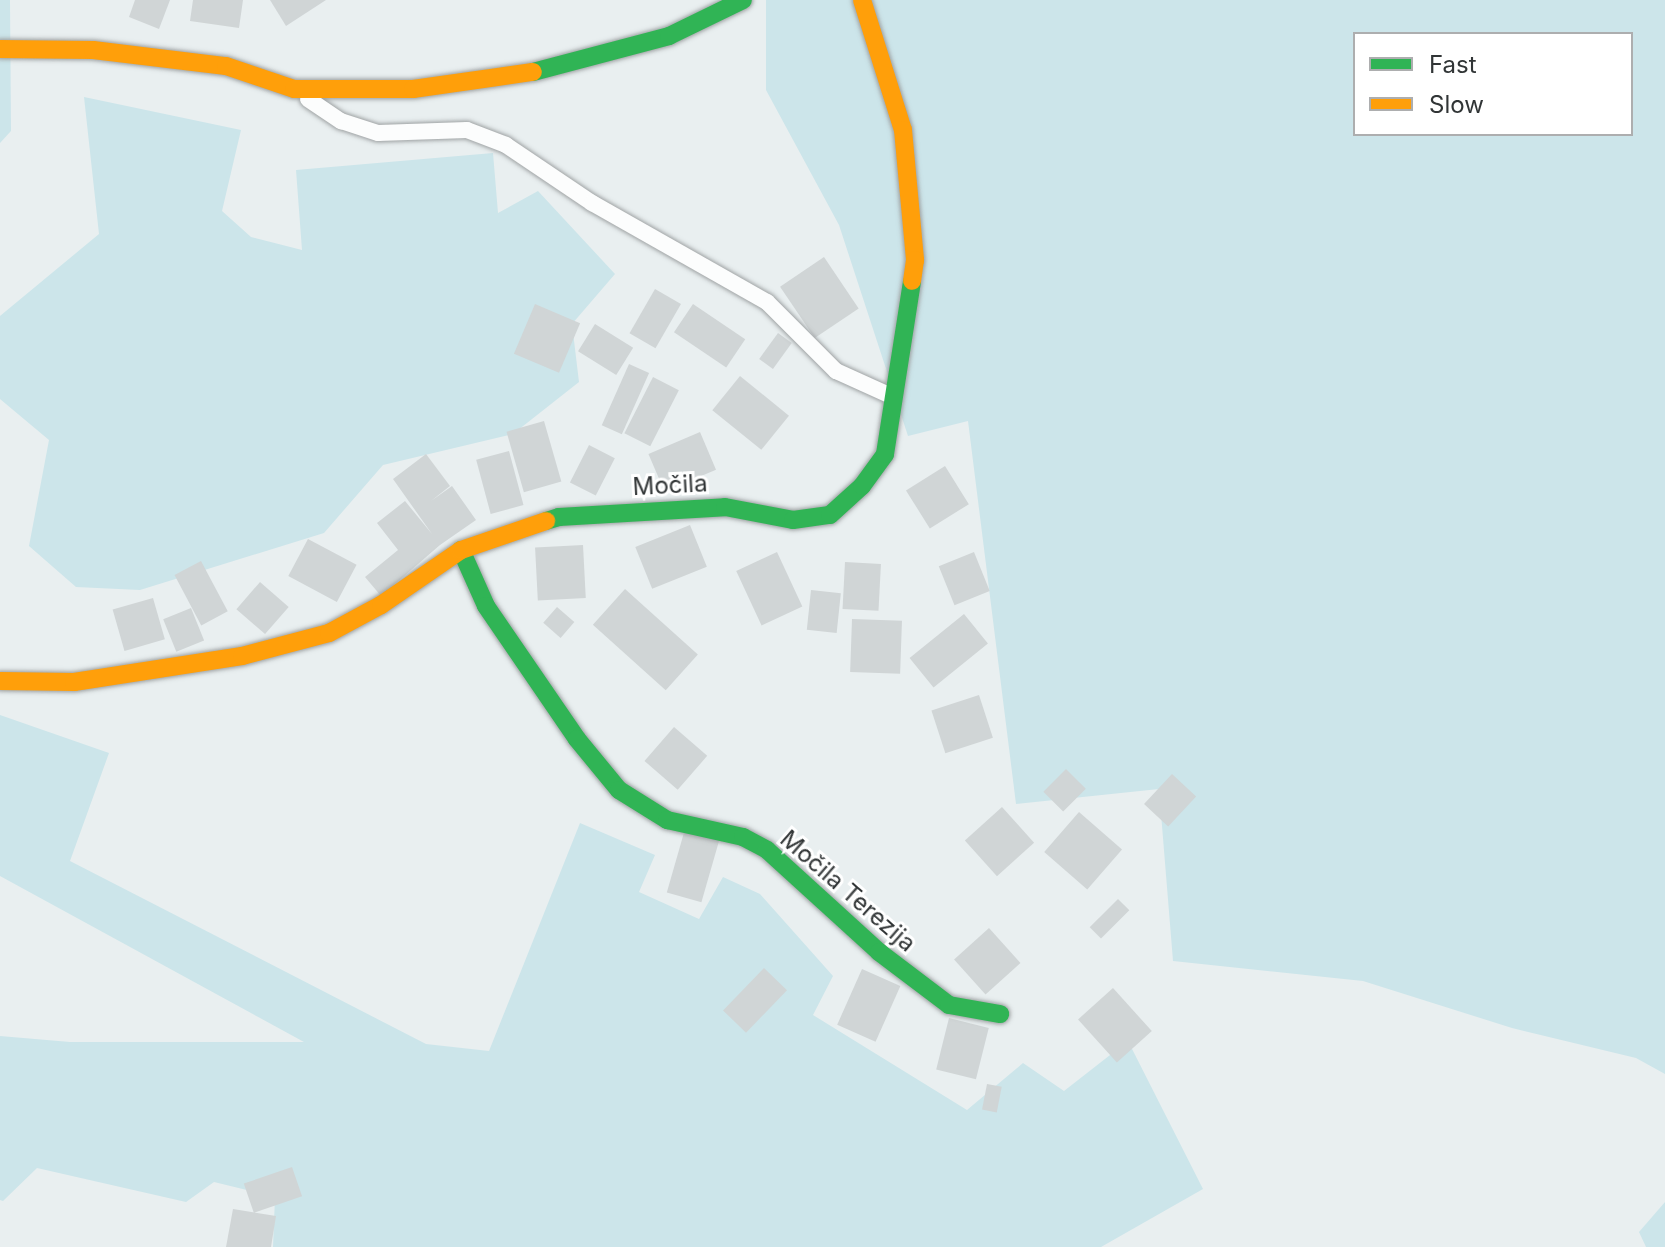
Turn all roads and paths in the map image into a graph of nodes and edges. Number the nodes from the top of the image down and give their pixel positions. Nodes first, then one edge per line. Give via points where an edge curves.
1 (743, 0) edge
2 (862, 0) edge
3 (0, 49) edge
4 (294, 89) junction
5 (893, 396) junction
6 (461, 550) junction
7 (0, 681) edge
8 (1000, 1014) dead end

1 - 4 street via 669,36 522,75 413,89
2 - 5 street, Močila via 903,130 915,260
3 - 4 street via 93,50 226,66
4 - 5 lane via 341,121 378,133 467,130 506,145 592,203 767,302 836,371
5 - 6 street, Močila via 885,454 862,486 830,515 793,520 725,507 559,517
6 - 7 street, Močila via 329,633 242,656 102,678
6 - 8 street, Močila Terezija via 486,606 577,739 619,790 667,820 732,833 767,850 879,952 949,1005

